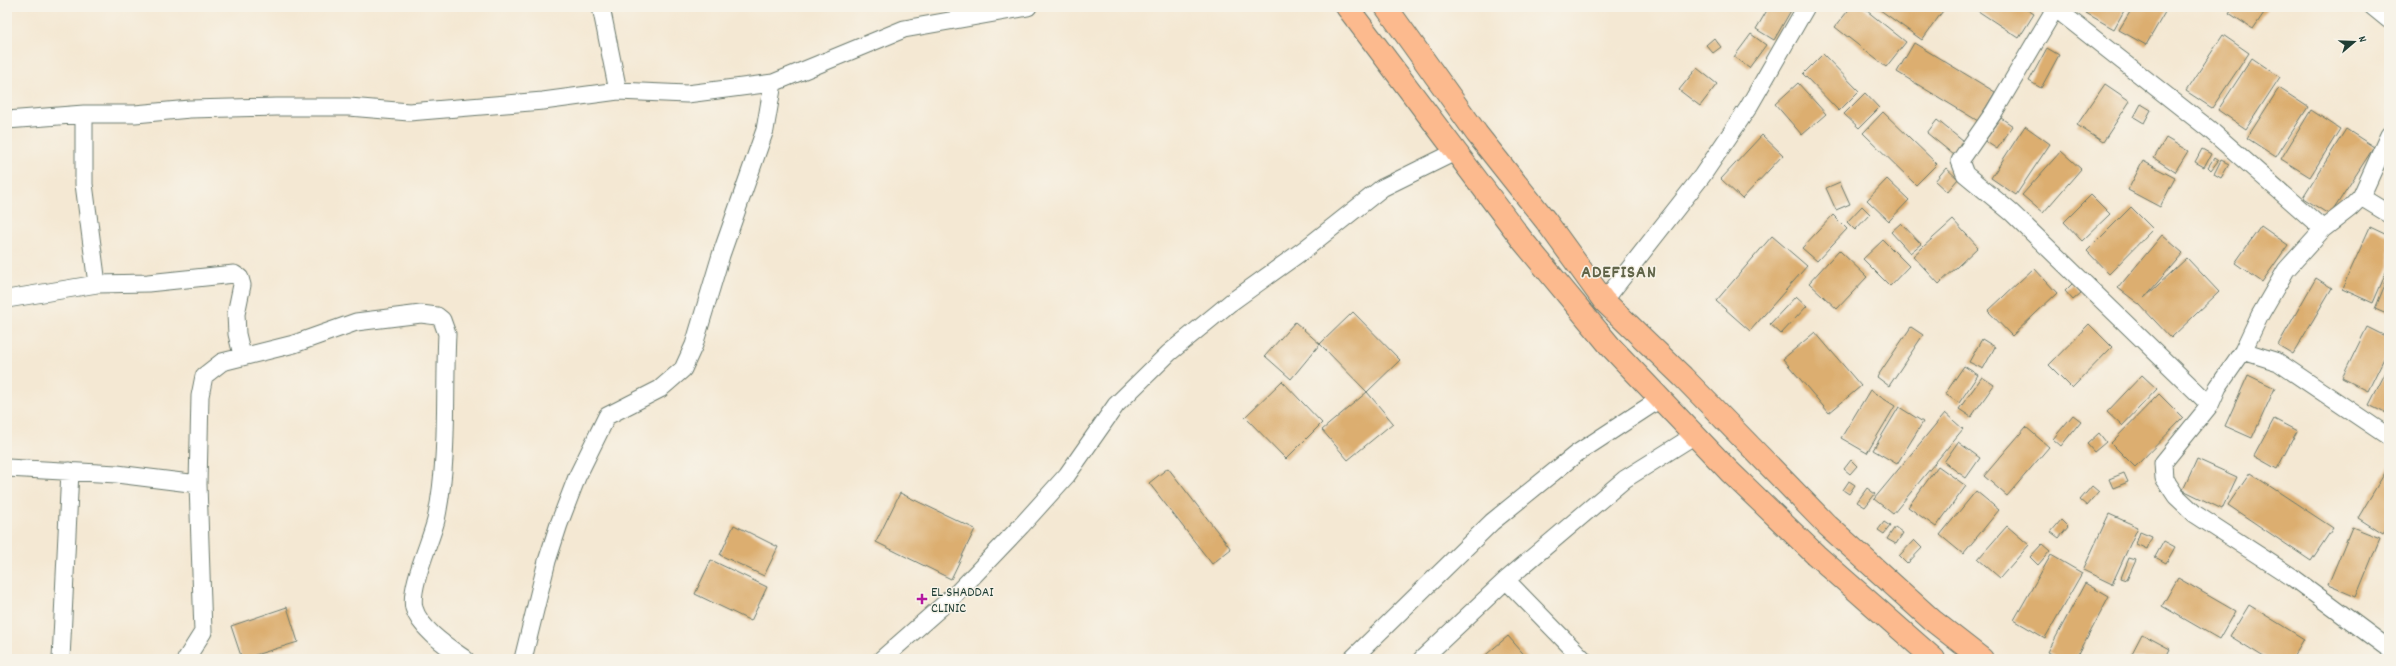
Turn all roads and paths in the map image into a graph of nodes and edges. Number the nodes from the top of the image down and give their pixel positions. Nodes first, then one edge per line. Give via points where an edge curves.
1 (601, 7) edge
2 (1028, 7) edge
3 (1347, 7) edge
4 (1386, 7) edge
5 (1806, 7) edge
6 (2055, 7) edge
7 (2373, 7) edge
8 (2389, 20) edge
9 (773, 83) junction
10 (618, 91) junction
11 (84, 114) junction
12 (7, 120) edge
13 (2389, 135) edge
14 (1455, 152) junction
15 (2361, 197) junction
16 (2389, 214) edge
17 (2322, 229) junction
18 (97, 284) junction
19 (7, 299) edge
20 (1604, 301) junction
21 (2244, 351) junction
22 (242, 355) junction
23 (1660, 399) junction
24 (2210, 405) junction
25 (1695, 435) junction
26 (2389, 437) edge
27 (7, 468) edge
28 (70, 472) junction
29 (198, 484) junction
30 (1506, 580) junction
31 (2389, 649) edge
32 (61, 659) edge
33 (186, 659) edge
34 (465, 659) edge
35 (523, 659) edge
36 (882, 659) edge
37 (1352, 659) edge
38 (1422, 659) edge
39 (1583, 659) edge
40 (1934, 659) edge
41 (1982, 659) edge

1 - 10 street
2 - 9 street via 904,29
3 - 14 main road
4 - 20 main road via 1477,134 1546,221
5 - 20 street via 1748,108 1702,176
6 - 17 street via 2209,129
6 - 24 street via 1994,112 1960,161 1965,174 2012,213
7 - 8 street
9 - 10 street via 687,94
9 - 35 street via 765,130 721,255 694,345 683,369 660,390 607,416 577,477 547,560
10 - 11 street via 543,101 409,112 349,107 277,107
11 - 12 street
11 - 18 street via 84,184
13 - 15 street
14 - 23 main road via 1571,299
14 - 36 street via 1382,188 1305,249 1230,303 1169,353 1116,405 1066,475 1010,537 957,593
15 - 16 street
15 - 17 street
17 - 21 street via 2286,270 2260,315
18 - 19 street
18 - 22 street via 148,283 234,274 240,278 242,285 236,314
20 - 41 main road via 1683,377 1827,525 1932,620
21 - 24 street via 2218,387
21 - 26 street via 2278,362
22 - 29 street via 217,365 204,376 201,384
22 - 34 street via 294,344 356,322 421,314 437,316 442,320 447,334 443,468 436,520 421,567 414,608 424,625
23 - 25 main road
23 - 37 street via 1576,454 1492,522
24 - 31 street via 2162,463 2164,478 2176,496 2195,514 2292,577
25 - 30 street via 1625,479
25 - 40 main road via 1816,555
27 - 28 street
28 - 29 street via 117,474
28 - 32 street
29 - 33 street via 203,632
30 - 38 street
30 - 39 street

